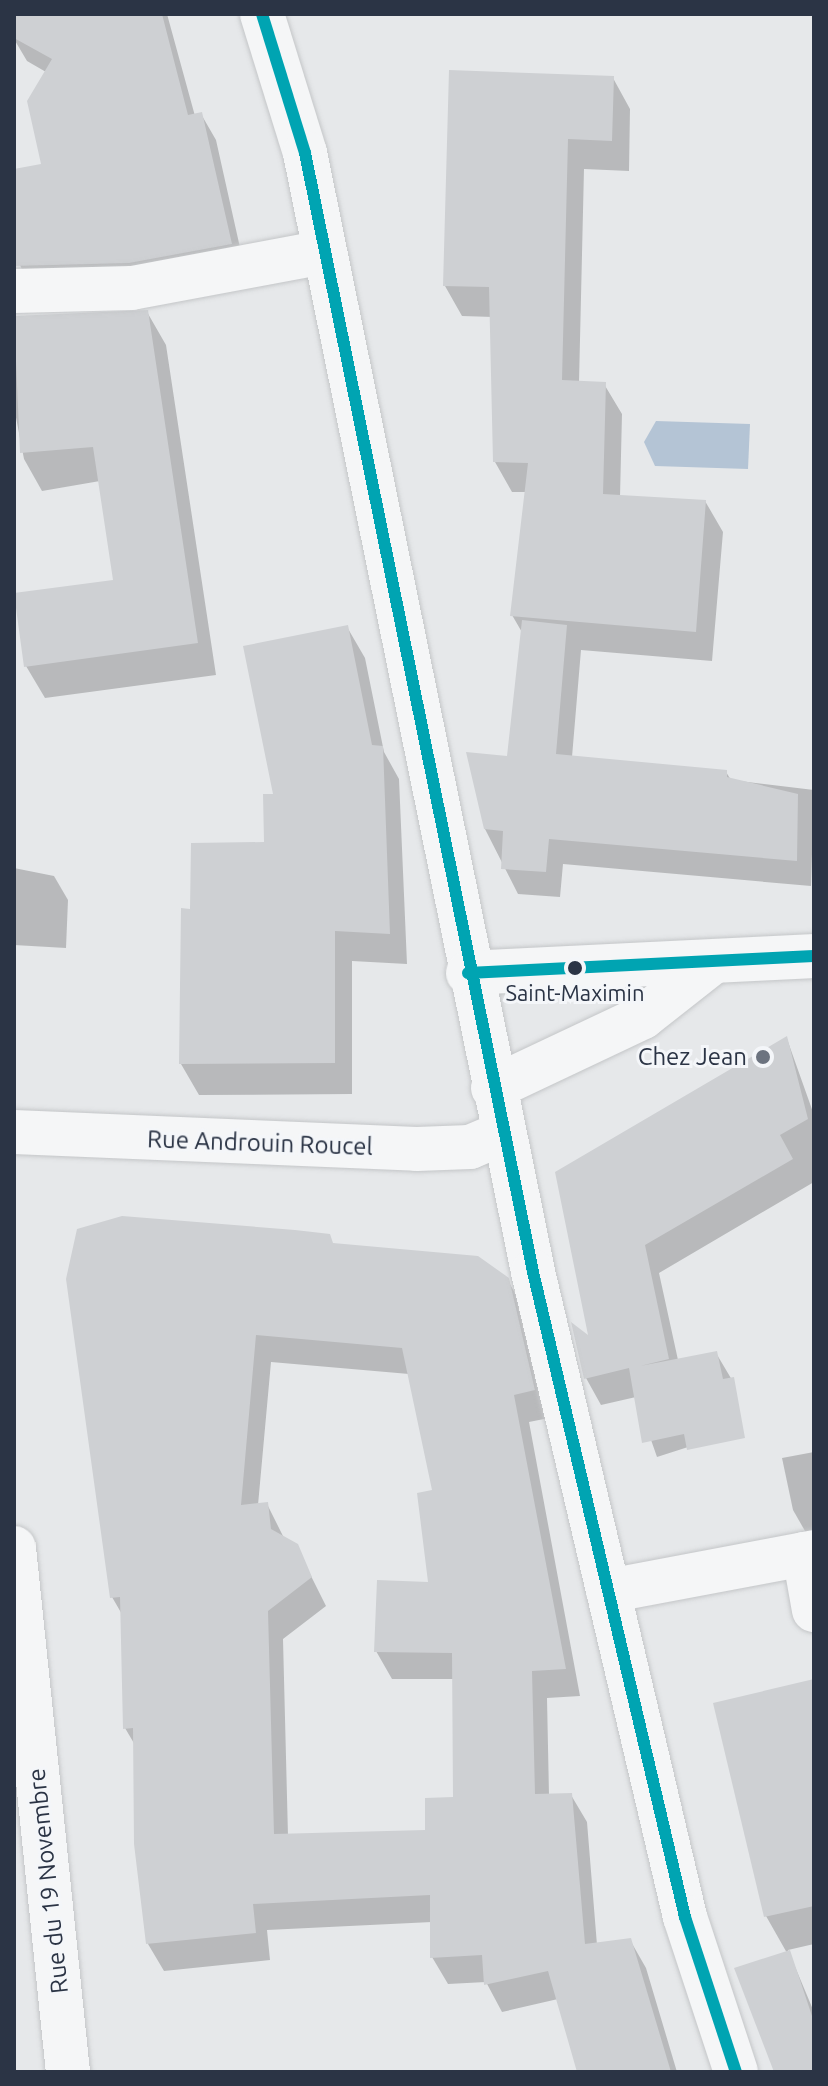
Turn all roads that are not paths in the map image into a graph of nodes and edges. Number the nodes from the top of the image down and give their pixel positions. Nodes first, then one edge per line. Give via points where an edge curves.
1 (262, 14) edge
2 (324, 252) junction
3 (14, 291) edge
4 (814, 956) edge
5 (713, 962) junction
6 (468, 973) junction
7 (493, 1088) junction
8 (14, 1132) edge
9 (503, 1133) junction
10 (14, 1548) edge
11 (809, 1553) edge
12 (608, 1591) junction
13 (814, 1610) edge
14 (68, 2072) edge
15 (736, 2072) edge

1 - 2 street via 305,153
2 - 3 street via 132,288
2 - 6 street
4 - 5 street
5 - 6 street
5 - 7 street via 643,1017
6 - 7 street
7 - 9 street
8 - 9 street, Rue Androuin Roucel via 417,1149 470,1147
9 - 12 street
10 - 14 street, Rue du 19 Novembre
11 - 12 street
11 - 13 street
12 - 15 street via 685,1917

